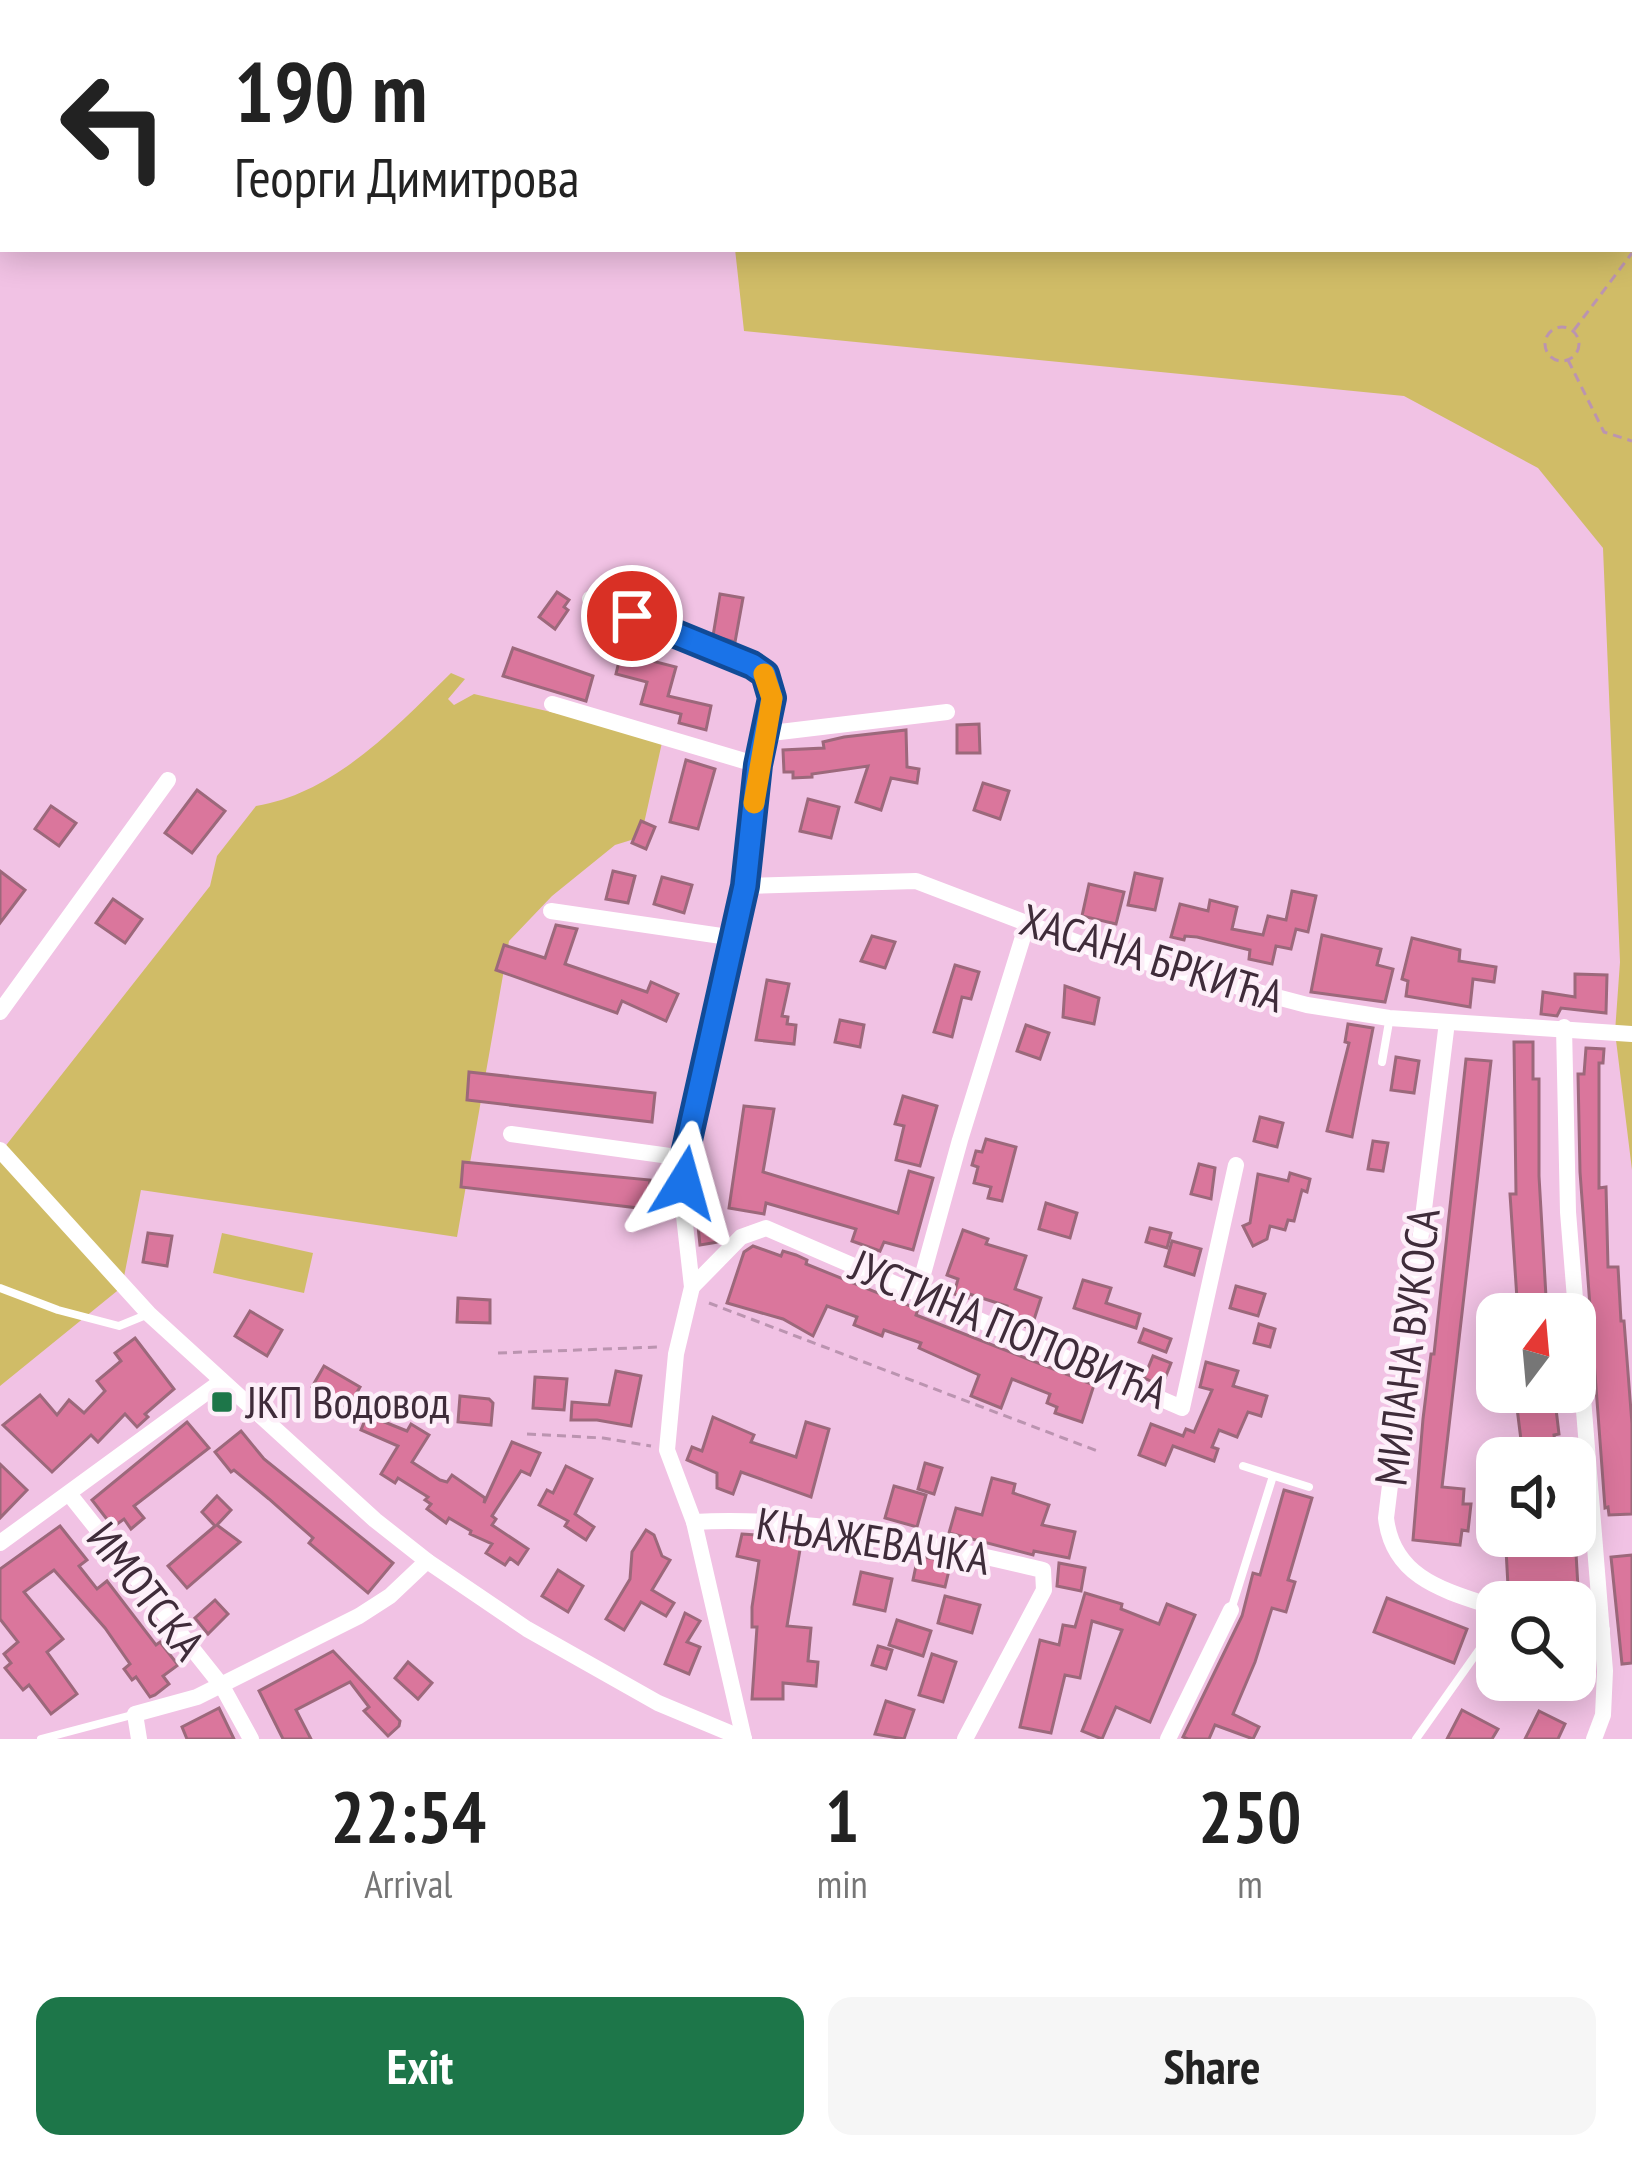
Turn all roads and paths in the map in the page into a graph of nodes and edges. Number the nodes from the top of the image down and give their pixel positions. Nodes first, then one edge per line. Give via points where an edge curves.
1 (1632, 253) edge
2 (1573, 331) junction
3 (1568, 360) junction
4 (1632, 442) edge
5 (590, 599) dead end
6 (552, 704) dead end
7 (947, 712) dead end
8 (763, 734) junction
9 (758, 765) junction
10 (169, 780) dead end
11 (745, 886) junction
12 (551, 911) dead end
13 (1027, 924) junction
14 (735, 938) junction
15 (0, 1012) edge
16 (1389, 1018) junction
17 (1447, 1022) junction
18 (1564, 1027) junction
19 (1632, 1034) edge
20 (1382, 1061) dead end
21 (511, 1135) dead end
22 (0, 1150) edge
23 (684, 1158) junction
24 (1237, 1166) dead end
25 (0, 1288) edge
26 (691, 1292) junction
27 (918, 1292) junction
28 (149, 1314) junction
29 (498, 1353) dead end
30 (676, 1354) junction
31 (222, 1381) junction
32 (527, 1434) dead end
33 (667, 1450) junction
34 (1100, 1452) dead end
35 (1244, 1466) dead end
36 (1273, 1476) junction
37 (1309, 1487) dead end
38 (70, 1495) junction
39 (694, 1522) junction
40 (0, 1543) edge
41 (427, 1561) junction
42 (1476, 1600) edge
43 (1231, 1610) joint
44 (1596, 1629) edge
45 (1602, 1630) junction
46 (1476, 1654) edge
47 (222, 1686) junction
48 (134, 1714) junction
49 (41, 1739) edge
50 (139, 1739) edge
51 (251, 1739) edge
52 (744, 1739) edge
53 (965, 1739) edge
54 (1168, 1739) edge
55 (1416, 1739) edge
56 (1594, 1739) edge

1 - 2 path
2 - 3 path via 1579,347
2 - 3 path via 1557,327 1545,338 1552,358
3 - 4 path via 1604,432
5 - 8 street via 765,674 772,698
6 - 9 street
7 - 8 street
8 - 9 street
9 - 11 street
10 - 15 street
11 - 13 street, ХАСАНА БРКИЋА via 916,881
11 - 14 street
12 - 14 street
13 - 16 street, ХАСАНА БРКИЋА via 1262,994
13 - 27 street
14 - 23 street
16 - 17 street, ХАСАНА БРКИЋА
16 - 20 lane
17 - 18 street, ХАСАНА БРКИЋА
17 - 42 street, МИЛАНА ВУКОСА via 1385,1518 1411,1573
18 - 19 street, ХАСАНА БРКИЋА
18 - 45 street via 1568,1212
21 - 23 street
22 - 28 street
23 - 26 street
24 - 27 street, ЈУСТИНА ПОПОВИЋА via 1182,1408
25 - 28 lane via 119,1326
26 - 27 street, ЈУСТИНА ПОПОВИЋА via 740,1237 766,1228
26 - 30 street
26 - 34 path
28 - 31 street
29 - 30 path via 658,1347
30 - 33 street
31 - 38 street
31 - 41 street
32 - 33 path
33 - 39 street
35 - 36 lane
36 - 37 lane
36 - 43 lane
38 - 40 street
38 - 47 street, ИМОТСКА
39 - 52 street
39 - 53 street, КЊАЖЕВАЧКА via 894,1539 1043,1570 1045,1590
41 - 47 street via 359,1616
41 - 52 street via 620,1682
43 - 54 street
44 - 45 street
45 - 56 street via 1606,1684
46 - 55 lane
47 - 48 street
47 - 51 street, ИМОТСКА
48 - 49 lane
48 - 50 street

